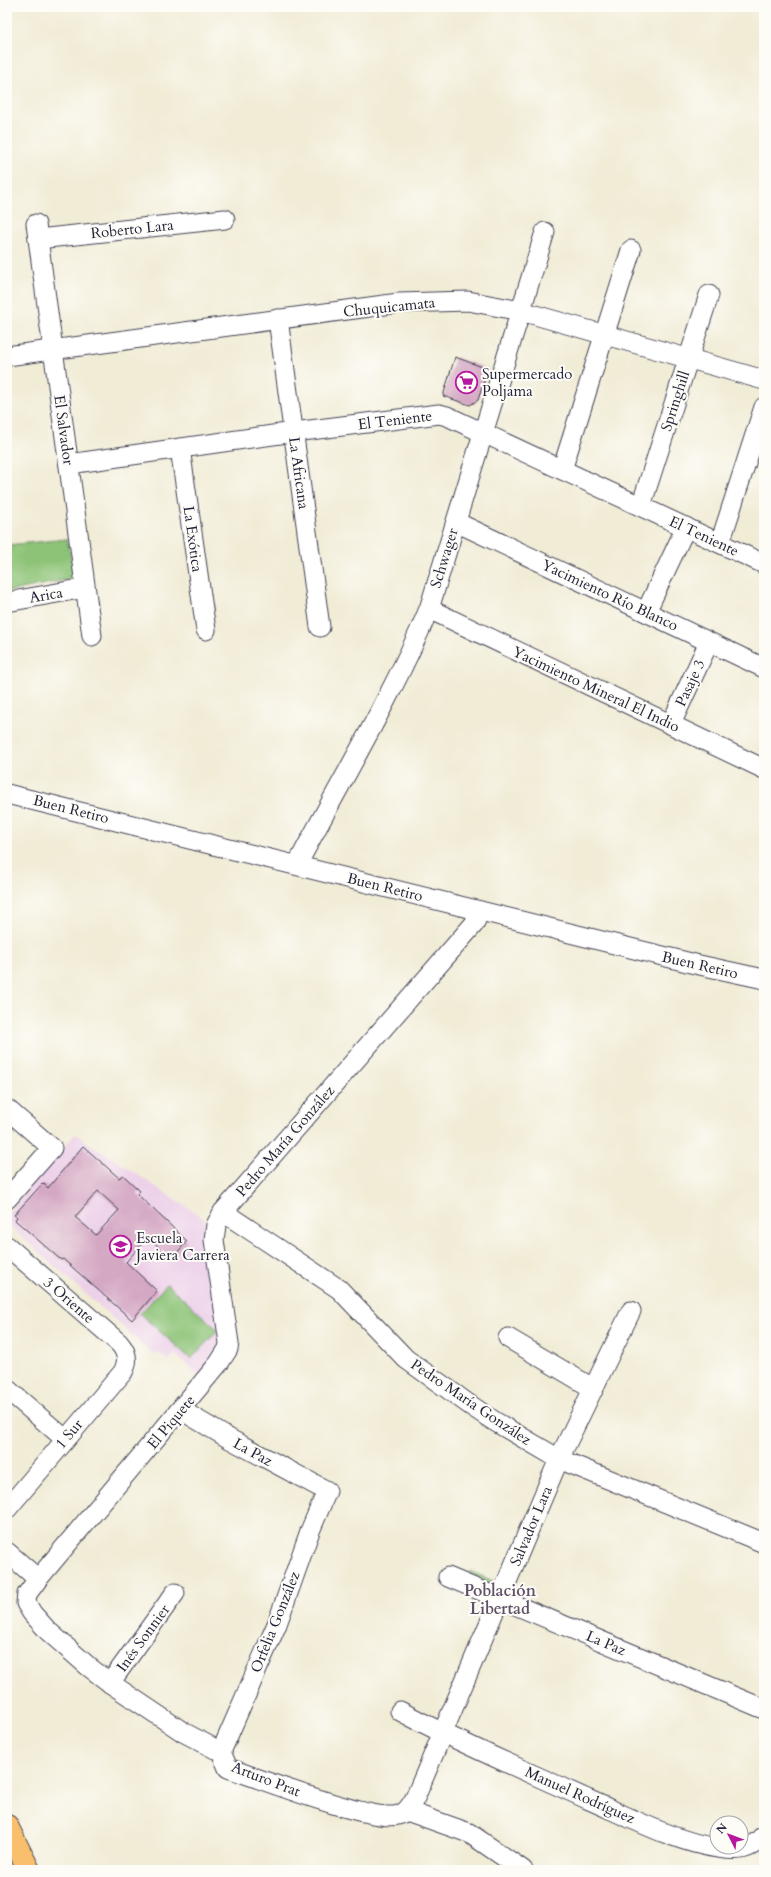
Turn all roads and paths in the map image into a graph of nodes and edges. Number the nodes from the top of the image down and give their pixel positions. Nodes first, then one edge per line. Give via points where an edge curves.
1 (225, 218) dead end
2 (37, 231) joint
3 (546, 232) dead end
4 (631, 250) dead end
5 (709, 295) dead end
6 (521, 311) junction
7 (278, 319) junction
8 (604, 335) junction
9 (53, 349) junction
10 (7, 356) edge
11 (688, 358) junction
12 (764, 380) edge
13 (764, 407) edge
14 (294, 432) junction
15 (483, 433) junction
16 (180, 448) junction
17 (69, 464) junction
18 (562, 470) junction
19 (640, 506) junction
20 (456, 522) junction
21 (686, 527) junction
22 (720, 543) junction
23 (764, 564) edge
24 (86, 588) junction
25 (7, 602) edge
26 (429, 610) junction
27 (646, 612) junction
28 (320, 627) dead end
29 (206, 630) dead end
30 (92, 636) dead end
31 (709, 642) junction
32 (764, 668) edge
33 (671, 724) junction
34 (764, 769) edge
35 (7, 794) edge
36 (297, 865) junction
37 (480, 911) junction
38 (764, 979) edge
39 (7, 1109) edge
40 (7, 1199) edge
41 (223, 1212) junction
42 (7, 1246) edge
43 (631, 1311) dead end
44 (508, 1338) dead end
45 (127, 1358) joint
46 (7, 1389) edge
47 (594, 1389) junction
48 (181, 1410) junction
49 (65, 1439) junction
50 (559, 1458) junction
51 (327, 1491) joint
52 (7, 1509) edge
53 (764, 1543) edge
54 (7, 1552) edge
55 (448, 1577) dead end
56 (38, 1579) junction
57 (175, 1593) dead end
58 (500, 1599) junction
59 (26, 1603) joint
60 (110, 1683) junction
61 (764, 1709) edge
62 (400, 1711) dead end
63 (442, 1733) junction
64 (221, 1752) junction
65 (407, 1811) junction
66 (7, 1826) edge
67 (764, 1835) edge
68 (29, 1870) edge
69 (523, 1870) edge

1 - 2 street, Roberto Lara
2 - 9 street, El Salvador
3 - 6 street, Schwager
4 - 8 street
5 - 11 street, Springhill
6 - 7 street, Chuquicamata via 468,301 441,301 399,303
6 - 8 street, Chuquicamata
6 - 15 street, Schwager
7 - 9 street, Chuquicamata
7 - 14 street, La Africana
8 - 11 street, Chuquicamata
8 - 18 street
9 - 10 street, Chuquicamata
9 - 17 street, El Salvador
11 - 12 street, Chuquicamata
11 - 19 street, Springhill
13 - 22 street
14 - 15 street, El Teniente via 439,414
14 - 16 street, El Teniente
14 - 28 street, La Africana
15 - 18 street, El Teniente
15 - 20 street, Schwager
16 - 17 street, El Teniente
16 - 29 street, La Exótica
17 - 24 street, El Salvador
18 - 19 street, El Teniente
19 - 21 street, El Teniente
20 - 26 street, Schwager
20 - 27 street, Yacimiento Río Blanco
21 - 22 street, El Teniente
21 - 27 street
22 - 23 street, El Teniente
24 - 25 street, Arica
24 - 30 street, El Salvador
26 - 33 street, Yacimiento Mineral El Indio
26 - 36 street, Schwager via 396,679
27 - 31 street, Yacimiento Río Blanco
31 - 32 street, Yacimiento Río Blanco
31 - 33 street, Pasaje 3
33 - 34 street, Yacimiento Mineral El Indio
35 - 36 street, Buen Retiro
36 - 37 street, Buen Retiro
37 - 38 street, Buen Retiro
37 - 41 street, Pedro María González via 474,924
39 - 40 street via 52,1148
41 - 48 street, El Piquete via 216,1225 214,1240 228,1349
41 - 50 street, Pedro María González via 339,1289 357,1305 397,1352 435,1381 494,1421
42 - 45 street, 3 Oriente via 119,1343
43 - 47 street, Salvador Lara
44 - 47 street
45 - 49 street, 1 Sur via 123,1372
46 - 49 street
47 - 50 street, Salvador Lara
48 - 51 street, La Paz
48 - 56 street, El Piquete
49 - 52 street, 1 Sur
50 - 53 street, Pedro María González
50 - 58 street, Salvador Lara
51 - 64 street, Orfelia González via 277,1624
54 - 56 street
55 - 58 street, La Paz
56 - 59 street, El Piquete via 27,1594
57 - 60 street, Inés Sonnier
58 - 61 street, La Paz
58 - 63 street, Salvador Lara
59 - 60 street, Arturo Prat via 32,1614 48,1631
60 - 64 street, Arturo Prat via 183,1732
62 - 63 street, Manuel Rodríguez
63 - 65 street, Salvador Lara
63 - 67 street, Manuel Rodríguez via 641,1823 687,1840 716,1848 748,1848
64 - 65 street, Arturo Prat via 228,1768 339,1805 387,1816 400,1815
65 - 69 street via 469,1833
66 - 68 main road

